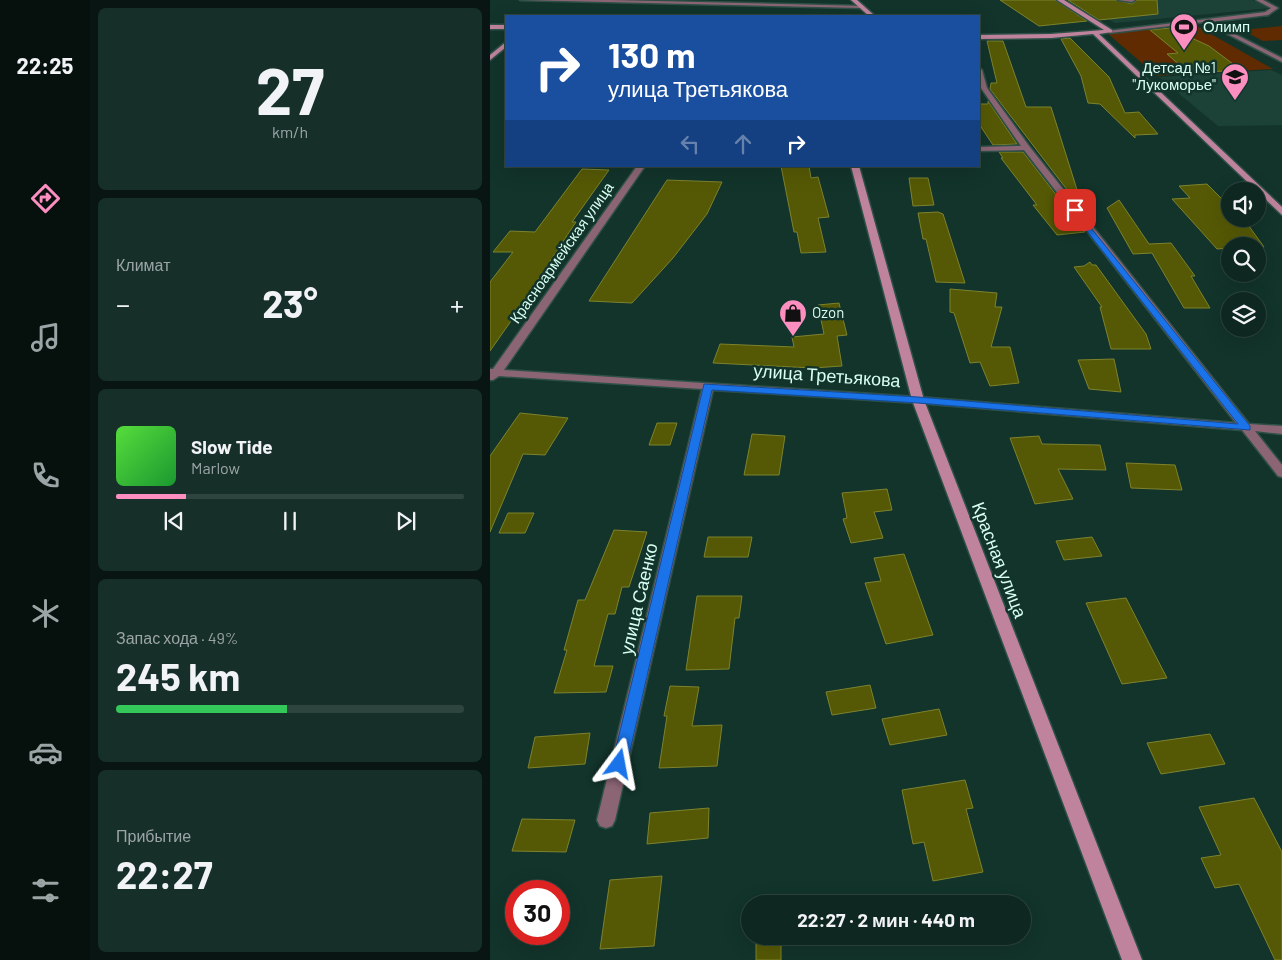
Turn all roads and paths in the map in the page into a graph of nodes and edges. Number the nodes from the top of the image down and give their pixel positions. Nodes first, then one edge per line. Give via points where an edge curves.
1 (523, 0) edge
2 (854, 0) edge
3 (1060, 0) edge
4 (1121, 0) edge
5 (1132, 0) edge
6 (1259, 0) edge
7 (861, 6) junction
8 (1266, 14) junction
9 (1274, 14) dead end
10 (871, 15) edge
11 (1206, 20) junction
12 (490, 27) edge
13 (505, 27) edge
14 (1110, 31) junction
15 (1094, 32) junction
16 (980, 37) edge
17 (505, 45) edge
18 (490, 58) edge
19 (1282, 60) edge
20 (980, 74) edge
21 (1026, 148) junction
22 (980, 149) edge
23 (640, 167) edge
24 (855, 167) edge
25 (1282, 212) edge
26 (492, 376) edge
27 (708, 386) junction
28 (918, 400) junction
29 (1246, 428) junction
30 (1282, 430) edge
31 (1282, 472) edge
32 (606, 820) dead end
33 (1132, 960) edge

1 - 7 street
2 - 7 street
3 - 14 street
4 - 5 street
6 - 8 street via 1274,6 1274,10
7 - 10 street
8 - 9 street
8 - 11 street
11 - 14 street
11 - 19 street
12 - 13 street
14 - 15 street
15 - 16 street
15 - 25 street
17 - 18 street
20 - 21 street via 984,88
21 - 22 street
21 - 29 street
23 - 26 street, Красноармейская улица
24 - 28 street, Красная улица
26 - 27 street, улица Третьякова
27 - 28 street, улица Третьякова
27 - 32 street, улица Саенко
28 - 29 street, улица Третьякова
28 - 33 street, Красная улица
29 - 30 street, улица Третьякова
29 - 31 street

